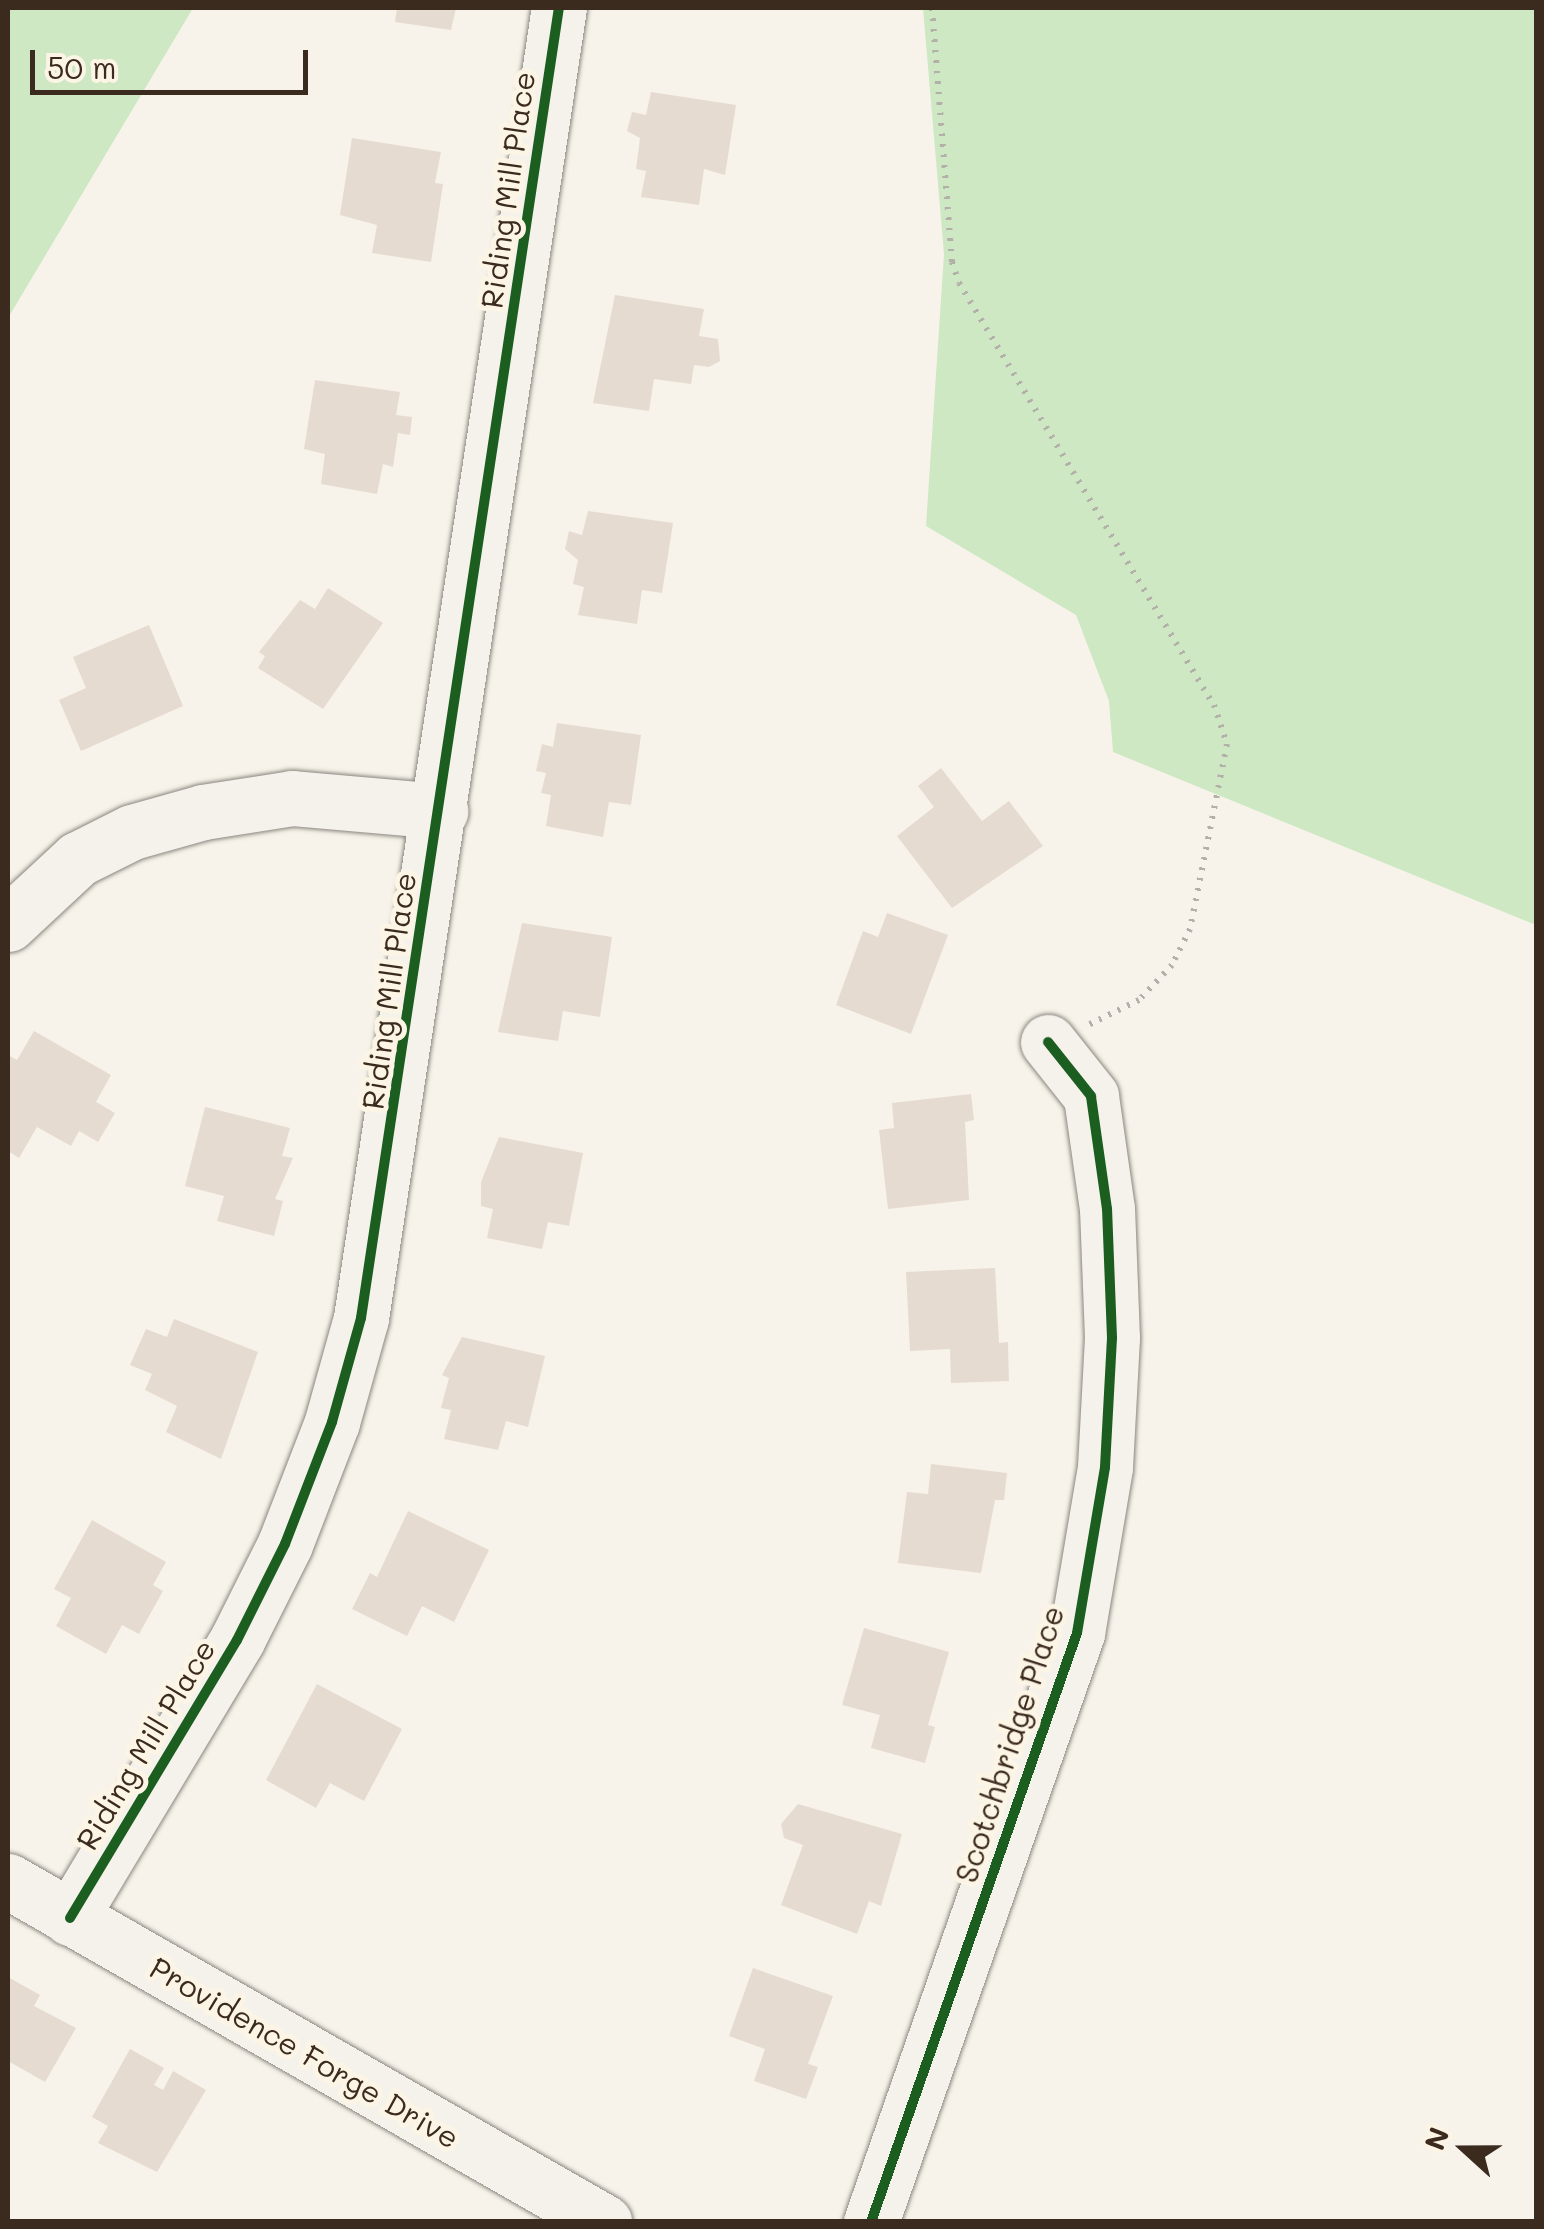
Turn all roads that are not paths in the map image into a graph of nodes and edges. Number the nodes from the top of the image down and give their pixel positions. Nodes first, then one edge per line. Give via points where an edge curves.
1 (559, 8) edge
2 (440, 811) junction
3 (8, 924) edge
4 (1048, 1042) road end
5 (8, 1881) edge
6 (70, 1918) junction
7 (604, 2222) edge
8 (871, 2222) edge

1 - 2 street, Riding Mill Place
2 - 3 street via 292,798 202,812 132,832 78,859
2 - 6 street, Riding Mill Place via 384,1191 361,1318 332,1422 285,1544 237,1640
4 - 8 street, Scotchbridge Place via 1091,1096 1104,1190 1112,1338 1105,1467 1077,1633
5 - 6 street, Providence Forge Drive
6 - 7 street, Providence Forge Drive

